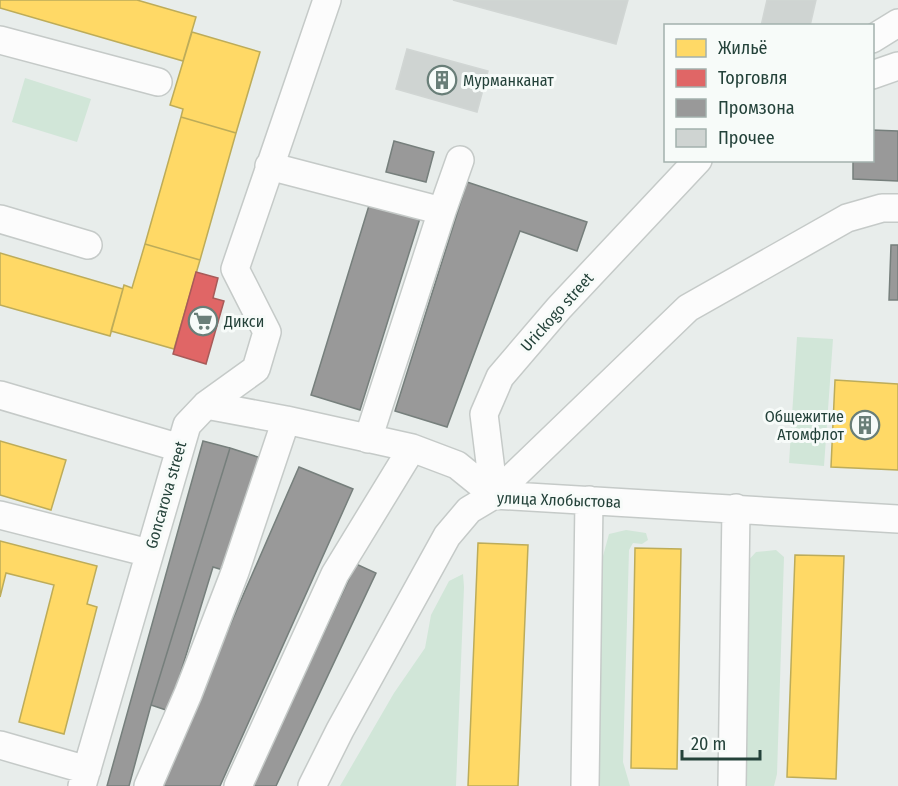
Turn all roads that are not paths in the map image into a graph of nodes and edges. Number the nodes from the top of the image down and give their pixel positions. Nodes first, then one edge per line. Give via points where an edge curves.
1 (327, 0) edge
2 (898, 23) edge
3 (874, 38) edge
4 (0, 40) edge
5 (898, 66) edge
6 (874, 75) edge
7 (158, 82) dead end
8 (460, 160) dead end
9 (696, 162) edge
10 (269, 166) junction
11 (898, 208) edge
12 (442, 211) junction
13 (0, 219) edge
14 (88, 245) dead end
15 (0, 396) edge
16 (206, 405) junction
17 (286, 420) junction
18 (368, 439) junction
19 (180, 448) junction
20 (412, 448) junction
21 (494, 495) junction
22 (589, 500) junction
23 (736, 508) junction
24 (0, 515) edge
25 (898, 519) edge
26 (149, 553) junction
27 (0, 745) edge
28 (84, 778) edge
29 (148, 786) edge
30 (238, 786) edge
31 (312, 786) edge
32 (585, 786) edge
33 (732, 786) edge

1 - 10 street, Goncarova street
2 - 3 street
4 - 7 street
5 - 6 street
8 - 12 street
9 - 21 street, Urickogo street via 500,377 484,414
10 - 12 street
10 - 16 street, Goncarova street via 235,269 267,332 256,369
11 - 21 street via 882,208 847,218 688,308
12 - 18 street
13 - 14 street
15 - 19 street
16 - 17 street
16 - 19 street, Goncarova street via 187,425
17 - 18 street
17 - 29 street via 230,584
18 - 20 street
19 - 26 street, Goncarova street
20 - 21 street via 457,465
20 - 30 street via 335,574
21 - 22 street, улица Хлобыстова
21 - 31 street, улица Хлобыстова via 469,510 447,536
22 - 23 street, улица Хлобыстова
22 - 32 street
23 - 25 street, улица Хлобыстова
23 - 33 street
24 - 26 street
26 - 28 street, Goncarova street
27 - 28 street

